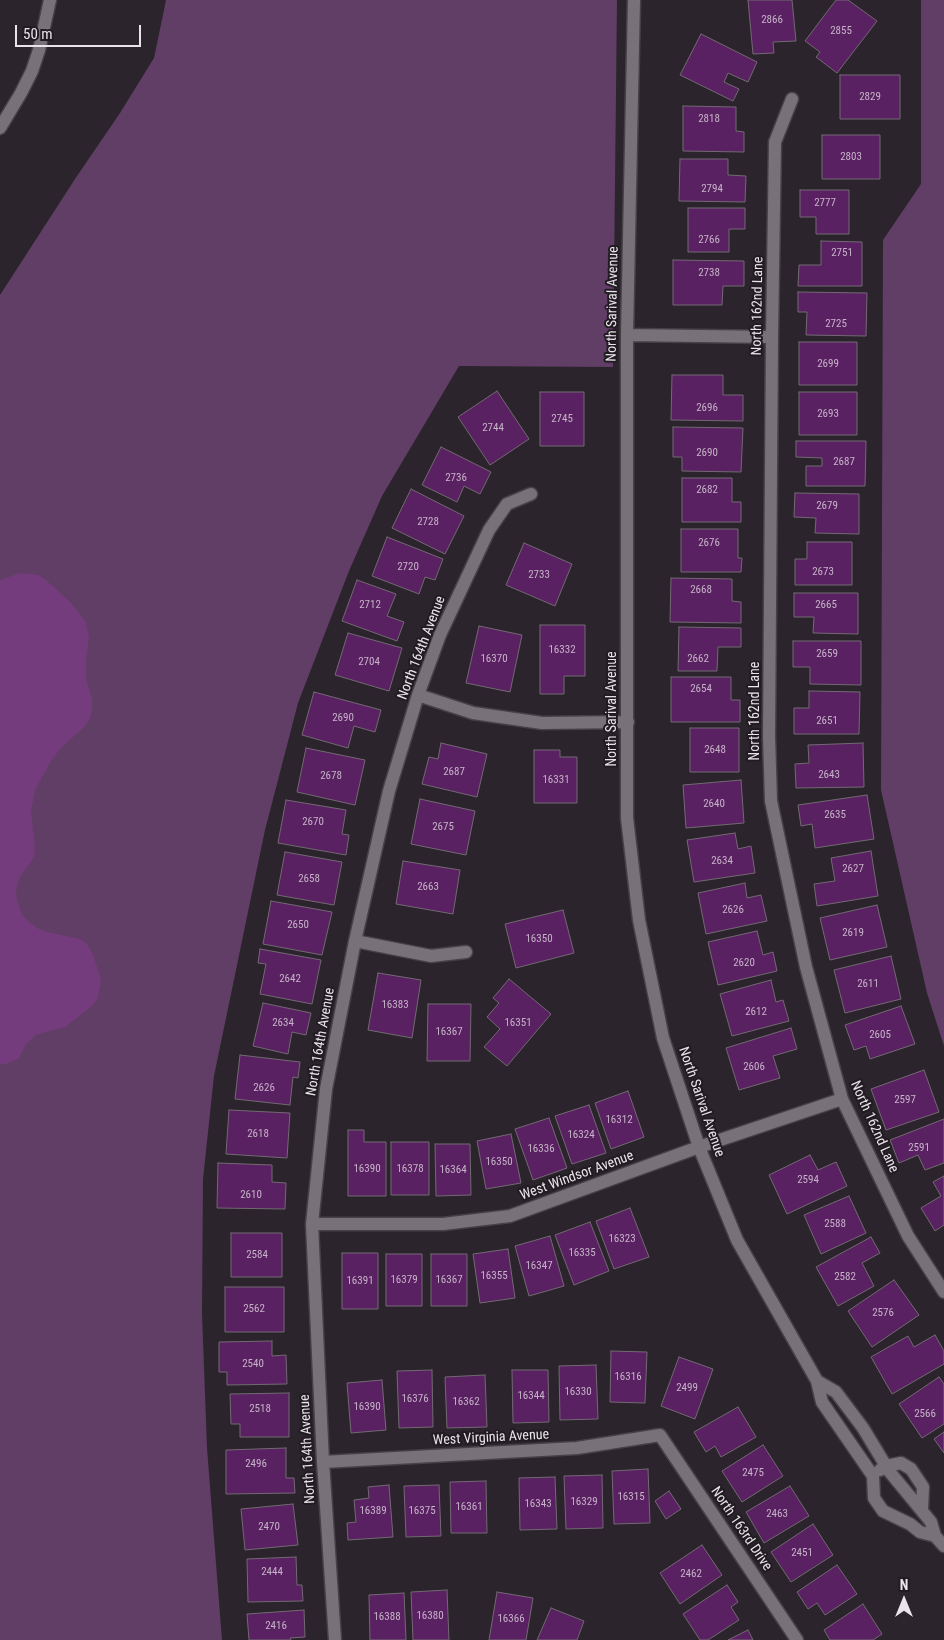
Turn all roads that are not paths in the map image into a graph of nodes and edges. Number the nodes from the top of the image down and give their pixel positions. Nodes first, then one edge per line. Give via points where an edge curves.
1 (50, 0) edge
2 (634, 0) edge
3 (792, 99) dead end
4 (2, 122) edge
5 (627, 335) junction
6 (772, 337) junction
7 (531, 494) dead end
8 (418, 695) junction
9 (628, 722) junction
10 (355, 941) junction
11 (466, 952) dead end
12 (842, 1099) junction
13 (699, 1147) junction
14 (312, 1224) junction
15 (944, 1292) edge
16 (817, 1381) junction
17 (863, 1428) junction
18 (660, 1435) joint
19 (848, 1439) junction
20 (322, 1462) junction
21 (886, 1466) junction
22 (873, 1476) junction
23 (922, 1509) junction
24 (935, 1536) junction
25 (944, 1546) edge
26 (335, 1640) edge
27 (797, 1640) edge

1 - 4 street via 32,72
2 - 5 street, North Sarival Avenue
3 - 6 street, North 162nd Lane via 775,142
5 - 6 street
5 - 9 street, North Sarival Avenue
6 - 12 street, North 162nd Lane via 771,801 806,967
7 - 8 street, North 164th Avenue via 507,504 489,530 440,636
8 - 9 street via 472,713 542,723
8 - 10 street, North 164th Avenue via 389,791
9 - 13 street, North Sarival Avenue via 627,818 639,920 663,1038
10 - 11 street via 431,956
10 - 14 street, North 164th Avenue via 326,1089
12 - 13 street, West Windsor Avenue
12 - 15 street, North 162nd Lane via 908,1236
13 - 14 street, West Windsor Avenue via 510,1216 442,1224
13 - 16 street, North Sarival Avenue via 737,1240
14 - 20 street, North 164th Avenue
16 - 17 street, North Sarival Avenue via 836,1392
16 - 19 street, North Sarival Avenue via 822,1402
17 - 19 street
17 - 21 street, North Sarival Avenue
18 - 20 street, West Virginia Avenue via 577,1448
18 - 27 street, North 163rd Drive
19 - 22 street, North Sarival Avenue
20 - 26 street, North 164th Avenue
21 - 22 street
21 - 23 street, North Sarival Avenue
21 - 23 street, North Sarival Avenue via 901,1463 911,1469 923,1487
22 - 24 street, North Sarival Avenue via 874,1498 883,1511 920,1532
23 - 24 street, North Sarival Avenue
24 - 25 street, North Sarival Avenue

